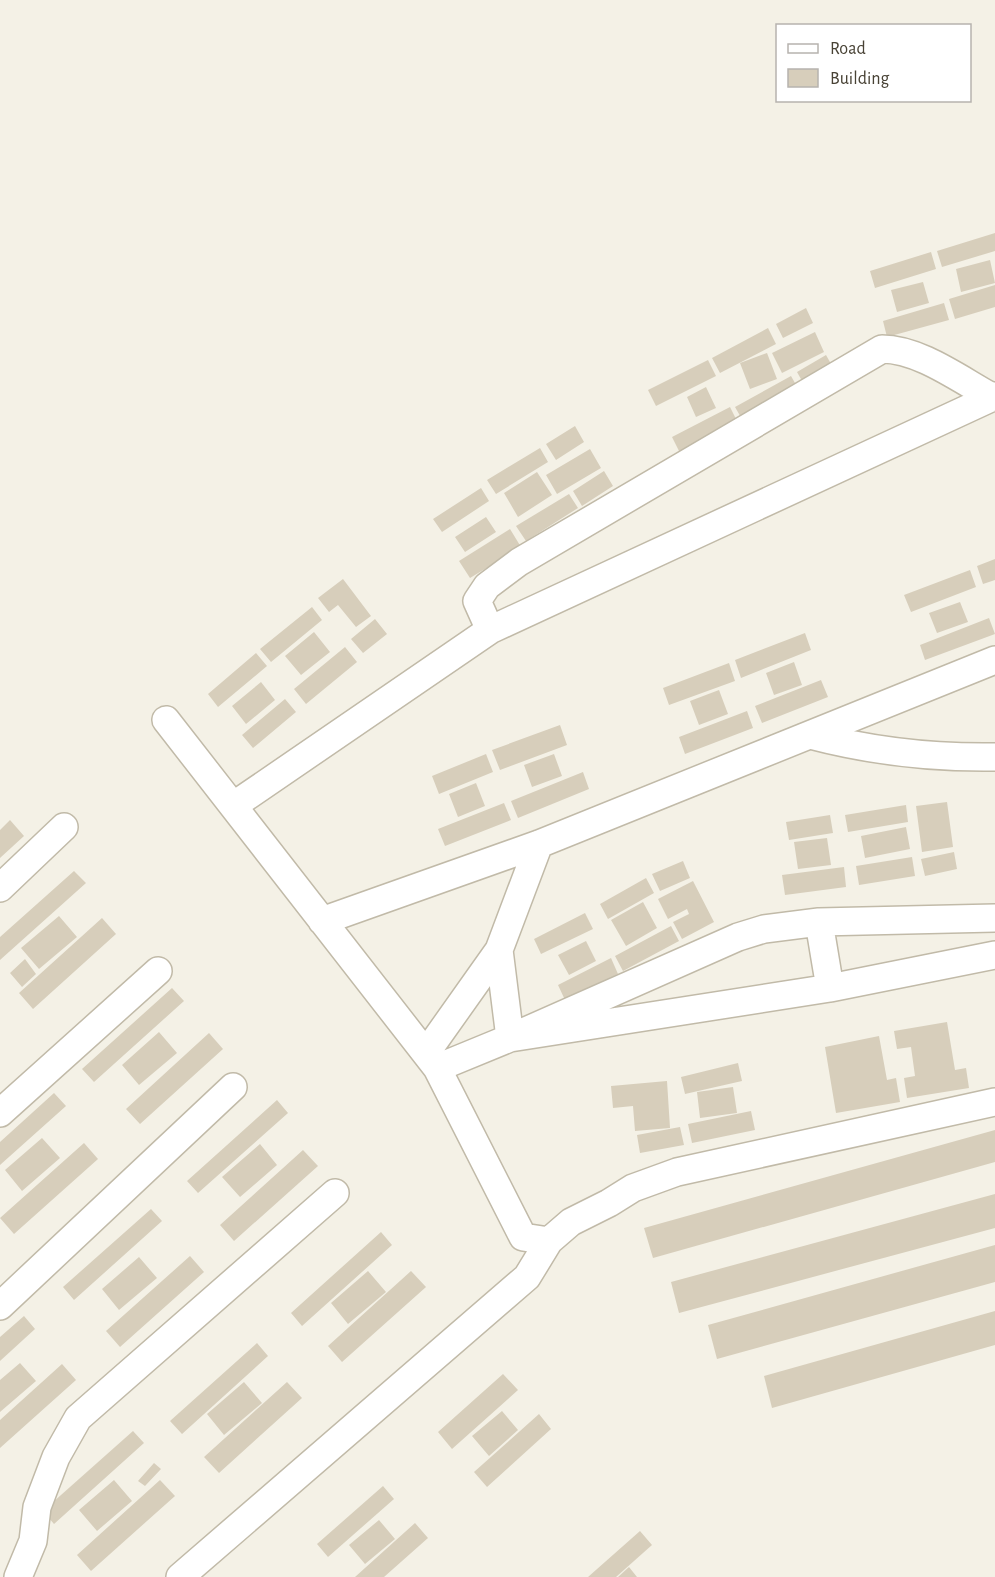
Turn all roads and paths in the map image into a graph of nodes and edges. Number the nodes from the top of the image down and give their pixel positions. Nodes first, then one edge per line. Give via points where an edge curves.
1 (993, 397) edge
2 (490, 630) junction
3 (995, 660) edge
4 (166, 720) dead end
5 (810, 735) junction
6 (995, 757) edge
7 (233, 806) junction
8 (64, 827) dead end
9 (539, 844) junction
10 (0, 888) edge
11 (995, 918) edge
12 (322, 921) junction
13 (819, 922) junction
14 (499, 950) junction
15 (995, 955) edge
16 (158, 971) dead end
17 (830, 988) junction
18 (510, 1038) junction
19 (431, 1061) junction
20 (233, 1087) dead end
21 (995, 1102) edge
22 (0, 1113) edge
23 (335, 1193) dead end
24 (536, 1239) junction
25 (0, 1306) edge
26 (18, 1577) edge
27 (180, 1577) edge

1 - 2 street
1 - 2 street via 912,353 882,349 495,579 477,601
2 - 7 street
3 - 5 street
4 - 7 street
5 - 6 street via 918,756
5 - 9 street
7 - 12 street
8 - 10 street
9 - 12 street
9 - 14 street
11 - 13 street
12 - 19 street
13 - 17 street
13 - 18 street via 764,929 738,937
14 - 18 street
14 - 19 street
15 - 17 street
16 - 22 street
17 - 18 street
18 - 19 street
19 - 24 street
20 - 25 street
21 - 24 street via 677,1172 633,1188
23 - 26 street via 78,1418 56,1457 37,1508 33,1541
24 - 27 street via 527,1276

